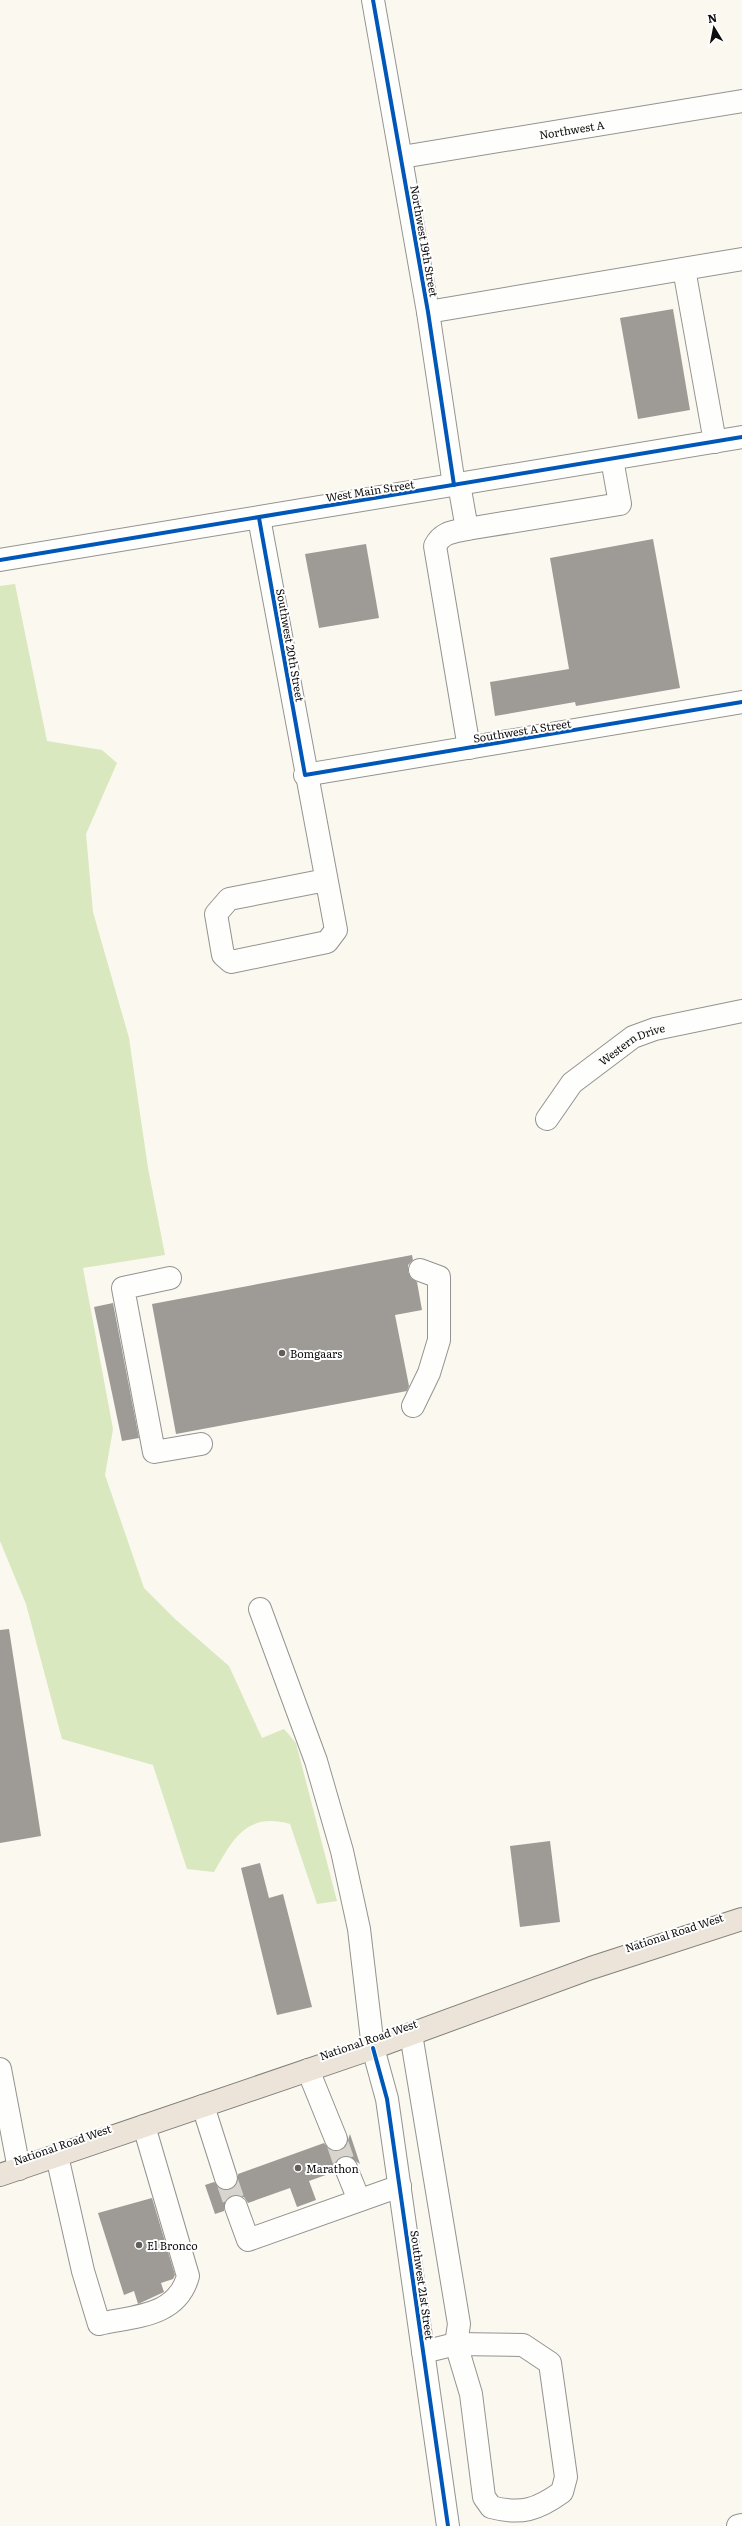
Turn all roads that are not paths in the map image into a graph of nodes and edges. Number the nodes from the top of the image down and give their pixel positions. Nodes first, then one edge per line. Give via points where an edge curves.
1 (374, 0) edge
2 (742, 101) edge
3 (402, 157) junction
4 (742, 260) edge
5 (684, 269) junction
6 (428, 312) junction
7 (742, 437) edge
8 (716, 442) junction
9 (612, 459) junction
10 (457, 485) junction
11 (259, 518) junction
12 (468, 529) junction
13 (0, 560) edge
14 (742, 702) edge
15 (469, 748) junction
16 (305, 775) junction
17 (326, 880) junction
18 (742, 1011) edge
19 (546, 1119) dead end
20 (420, 1270) dead end
21 (170, 1278) dead end
22 (413, 1406) dead end
23 (201, 1444) dead end
24 (260, 1609) dead end
25 (741, 1924) edge
26 (411, 2034) junction
27 (373, 2048) junction
28 (0, 2070) edge
29 (308, 2070) junction
30 (203, 2106) junction
31 (144, 2126) junction
32 (336, 2139) tunnel mouth
33 (57, 2156) junction
34 (346, 2168) tunnel mouth
35 (9, 2172) edge
36 (226, 2178) tunnel mouth
37 (400, 2186) junction
38 (359, 2200) junction
39 (236, 2207) tunnel mouth
40 (456, 2344) junction
41 (423, 2352) junction
42 (742, 2525) edge
43 (448, 2526) edge
44 (738, 2526) edge

1 - 3 street, Northwest 19th Street
2 - 3 street, Northwest A
3 - 6 street, Northwest 19th Street
4 - 5 street
5 - 6 street
5 - 8 street
6 - 10 street, Northwest 19th Street
7 - 8 street, West Main Street
8 - 9 street, West Main Street
9 - 10 street, West Main Street
9 - 12 street via 620,504
10 - 11 street, West Main Street
10 - 12 street, Northwest 19th Street
11 - 13 street, West Main Street
11 - 16 street, Southwest 20th Street
12 - 15 street via 445,533 435,546
14 - 15 street, Southwest A Street
15 - 16 street, Southwest A Street
16 - 17 street, Southwest 20th Street
17 - 17 street, Southwest 20th Street via 336,930 328,942 231,962 223,955 216,914 229,899
18 - 19 street, Western Drive via 655,1029 633,1037 572,1083
20 - 22 street via 439,1277 439,1340 429,1373
21 - 23 street via 123,1288 154,1452
24 - 27 street, Southwest 21st Street via 316,1761 342,1851 359,1929
25 - 26 main road, National Road West via 592,1968
26 - 27 main road, National Road West
26 - 40 street via 459,2324
27 - 29 main road, National Road West
27 - 37 street, Southwest 21st Street via 387,2099
28 - 35 street
29 - 30 main road, National Road West
29 - 32 street
30 - 31 main road, National Road West
30 - 36 street
31 - 33 main road, National Road West
31 - 33 street via 188,2276 184,2289 176,2300 157,2311 99,2324 82,2271
33 - 35 main road, National Road West
34 - 38 street
37 - 38 street
37 - 41 street, Southwest 21st Street
38 - 39 street via 248,2240
40 - 40 street via 471,2394 484,2497 491,2507 510,2512 543,2506 562,2492 566,2477 550,2363 522,2345
40 - 41 street
41 - 43 street, Southwest 21st Street
42 - 44 street

